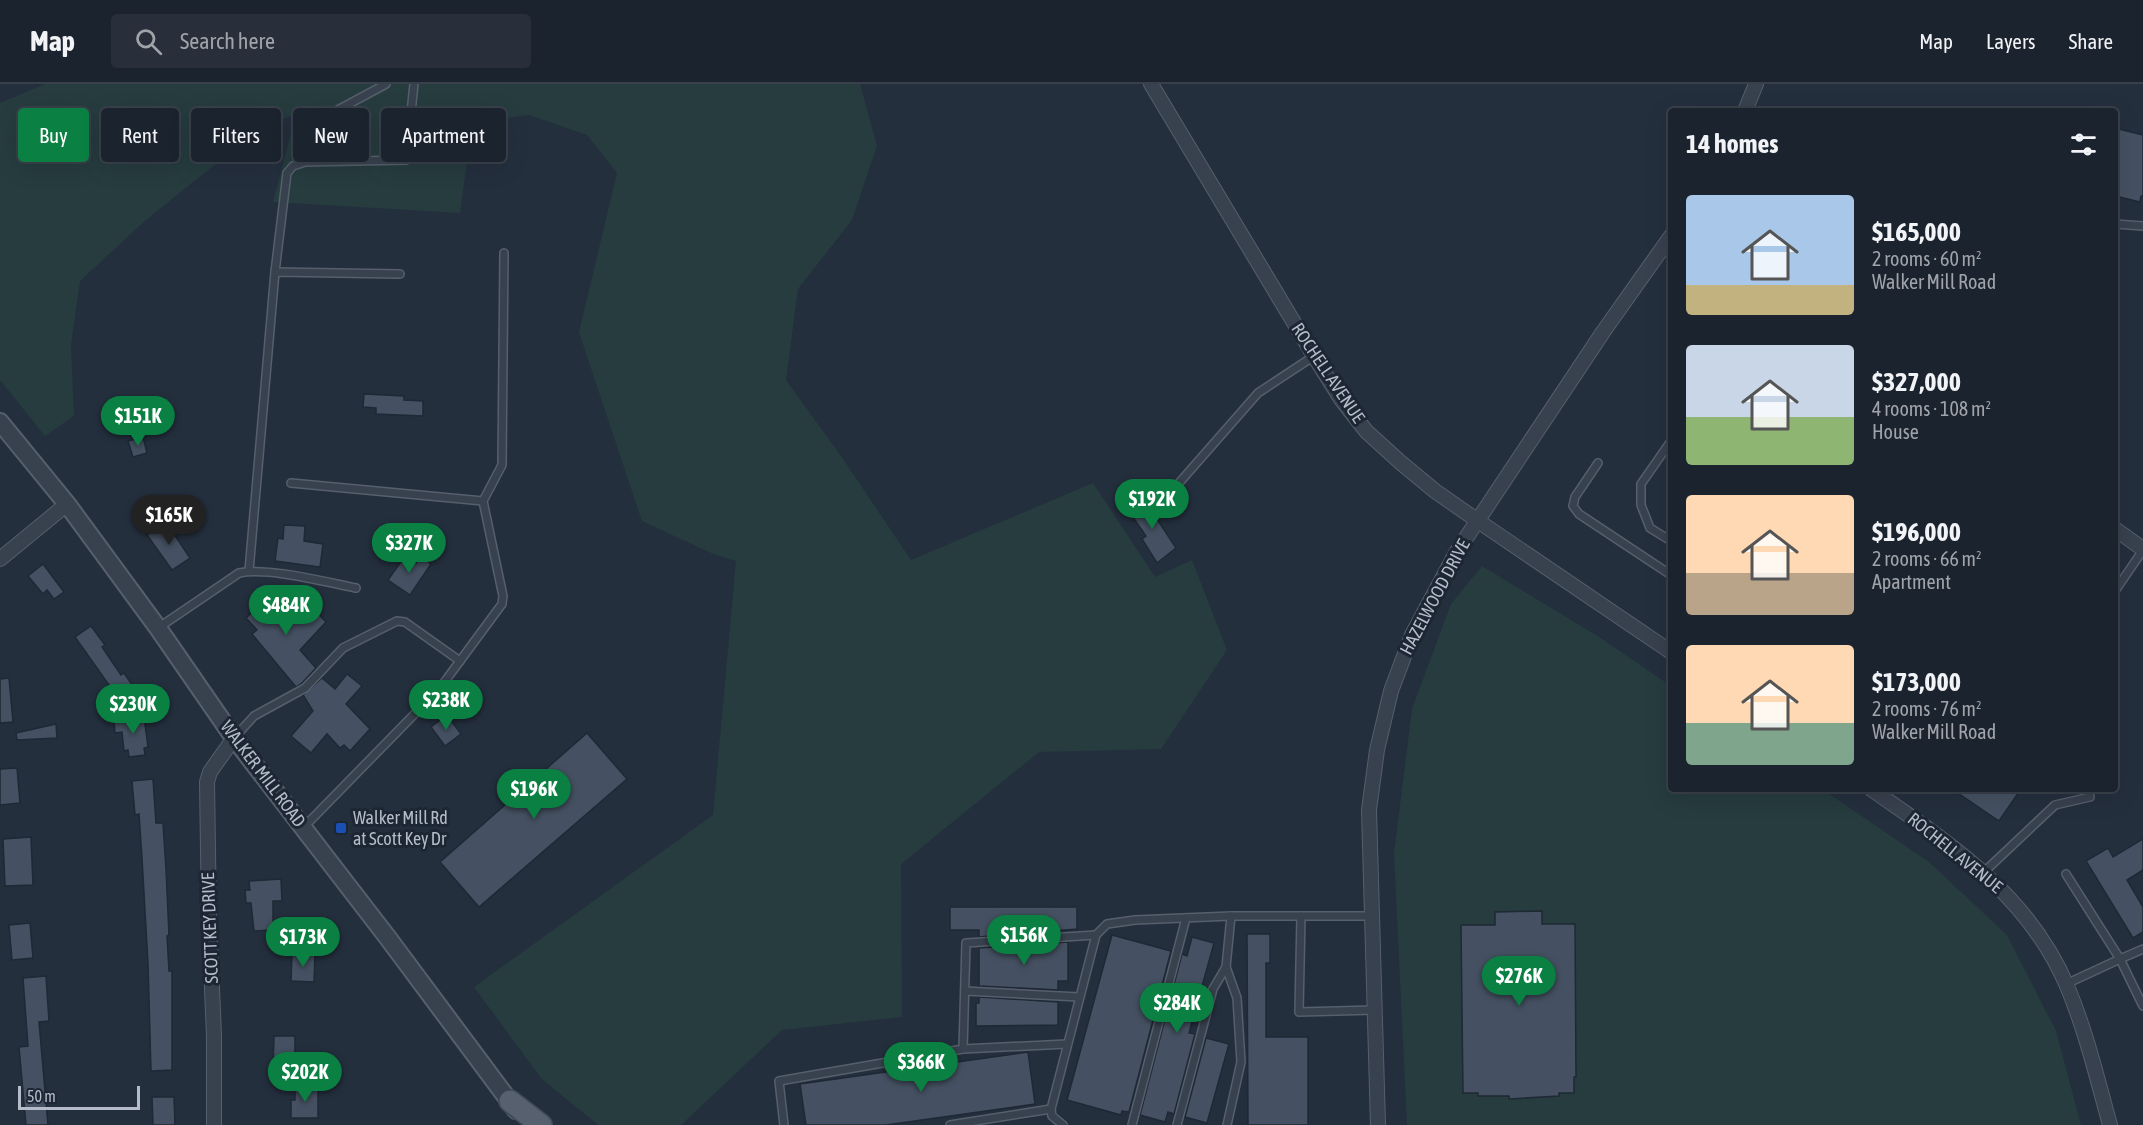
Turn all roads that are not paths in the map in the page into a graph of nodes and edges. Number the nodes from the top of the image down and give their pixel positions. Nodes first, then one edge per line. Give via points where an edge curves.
1 (386, 84) edge
2 (414, 84) edge
3 (1151, 84) edge
4 (1756, 84) edge
5 (341, 108) edge
6 (1745, 108) edge
7 (369, 161) edge
8 (305, 162) edge
9 (2118, 224) edge
10 (2143, 226) edge
11 (1668, 240) edge
12 (504, 253) dead end
13 (275, 272) junction
14 (400, 274) dead end
15 (1314, 356) junction
16 (0, 422) edge
17 (1668, 445) edge
18 (1598, 463) dead end
19 (291, 483) dead end
20 (1165, 499) dead end
21 (483, 501) junction
22 (68, 504) junction
23 (1478, 521) junction
24 (2118, 531) edge
25 (1668, 540) edge
26 (2143, 550) edge
27 (0, 559) edge
28 (249, 571) junction
29 (1668, 573) edge
30 (2118, 587) edge
31 (356, 588) dead end
32 (158, 628) junction
33 (1668, 650) edge
34 (460, 660) junction
35 (234, 738) junction
36 (1875, 792) edge
37 (2089, 792) edge
38 (303, 827) junction
39 (1984, 872) junction
40 (2066, 874) dead end
41 (1231, 916) junction
42 (1301, 916) junction
43 (1372, 916) junction
44 (1186, 918) junction
45 (1096, 934) junction
46 (2143, 949) edge
47 (2120, 959) junction
48 (1226, 967) junction
49 (2067, 984) junction
50 (965, 991) junction
51 (1079, 997) junction
52 (2143, 1006) edge
53 (1375, 1010) junction
54 (1067, 1044) junction
55 (963, 1049) junction
56 (510, 1101) junction
57 (1051, 1109) junction
58 (214, 1125) edge
59 (527, 1125) edge
60 (541, 1125) edge
61 (784, 1125) edge
62 (950, 1125) edge
63 (1063, 1125) edge
64 (1132, 1125) edge
65 (1177, 1125) edge
66 (1227, 1125) edge
67 (1378, 1125) edge
68 (2110, 1125) edge

1 - 5 lane
2 - 7 lane via 406,160
3 - 15 street, ROCHELL AVENUE
4 - 6 street
8 - 13 lane via 287,173
9 - 10 lane
11 - 23 street, HAZELWOOD DRIVE
12 - 21 lane via 502,465
13 - 14 lane
13 - 28 lane
15 - 20 lane via 1258,393
15 - 23 street, ROCHELL AVENUE via 1366,431 1418,477
16 - 22 street, WALKER MILL ROAD
17 - 25 lane via 1641,484 1641,505 1650,528
18 - 29 lane via 1573,506 1579,514
19 - 21 lane
21 - 34 lane via 502,604
22 - 27 street
22 - 32 street, WALKER MILL ROAD
23 - 33 street, ROCHELL AVENUE
23 - 43 street, HAZELWOOD DRIVE via 1445,572 1412,635 1391,691 1369,810
24 - 26 street
26 - 30 lane
28 - 31 lane
28 - 32 lane via 240,573
32 - 35 street, WALKER MILL ROAD
34 - 35 lane via 405,622 397,621 343,648 304,688 254,716
34 - 38 lane via 440,688
35 - 38 street, WALKER MILL ROAD
35 - 58 street, SCOTT KEY DRIVE via 207,782
36 - 39 street, ROCHELL AVENUE
37 - 39 lane via 2090,798 2055,805
38 - 56 street, WALKER MILL ROAD
39 - 49 street, ROCHELL AVENUE via 2028,920
40 - 47 lane
41 - 42 lane
41 - 44 lane
41 - 48 lane
42 - 43 lane
42 - 53 lane via 1299,1012
43 - 53 street, HAZELWOOD DRIVE
44 - 45 lane via 1107,924
44 - 64 lane
45 - 50 lane via 966,943
45 - 51 lane
46 - 47 lane
47 - 49 lane
47 - 52 lane
48 - 65 lane via 1213,989
48 - 66 lane via 1237,998 1241,1062
49 - 68 street, ROCHELL AVENUE via 2083,1025
50 - 51 lane
50 - 55 lane
51 - 54 lane
53 - 67 street, HAZELWOOD DRIVE
54 - 55 lane
54 - 57 lane
55 - 61 lane via 779,1081
56 - 59 street, WALKER MILL ROAD
56 - 60 main road
57 - 62 lane
57 - 63 lane via 1052,1116

